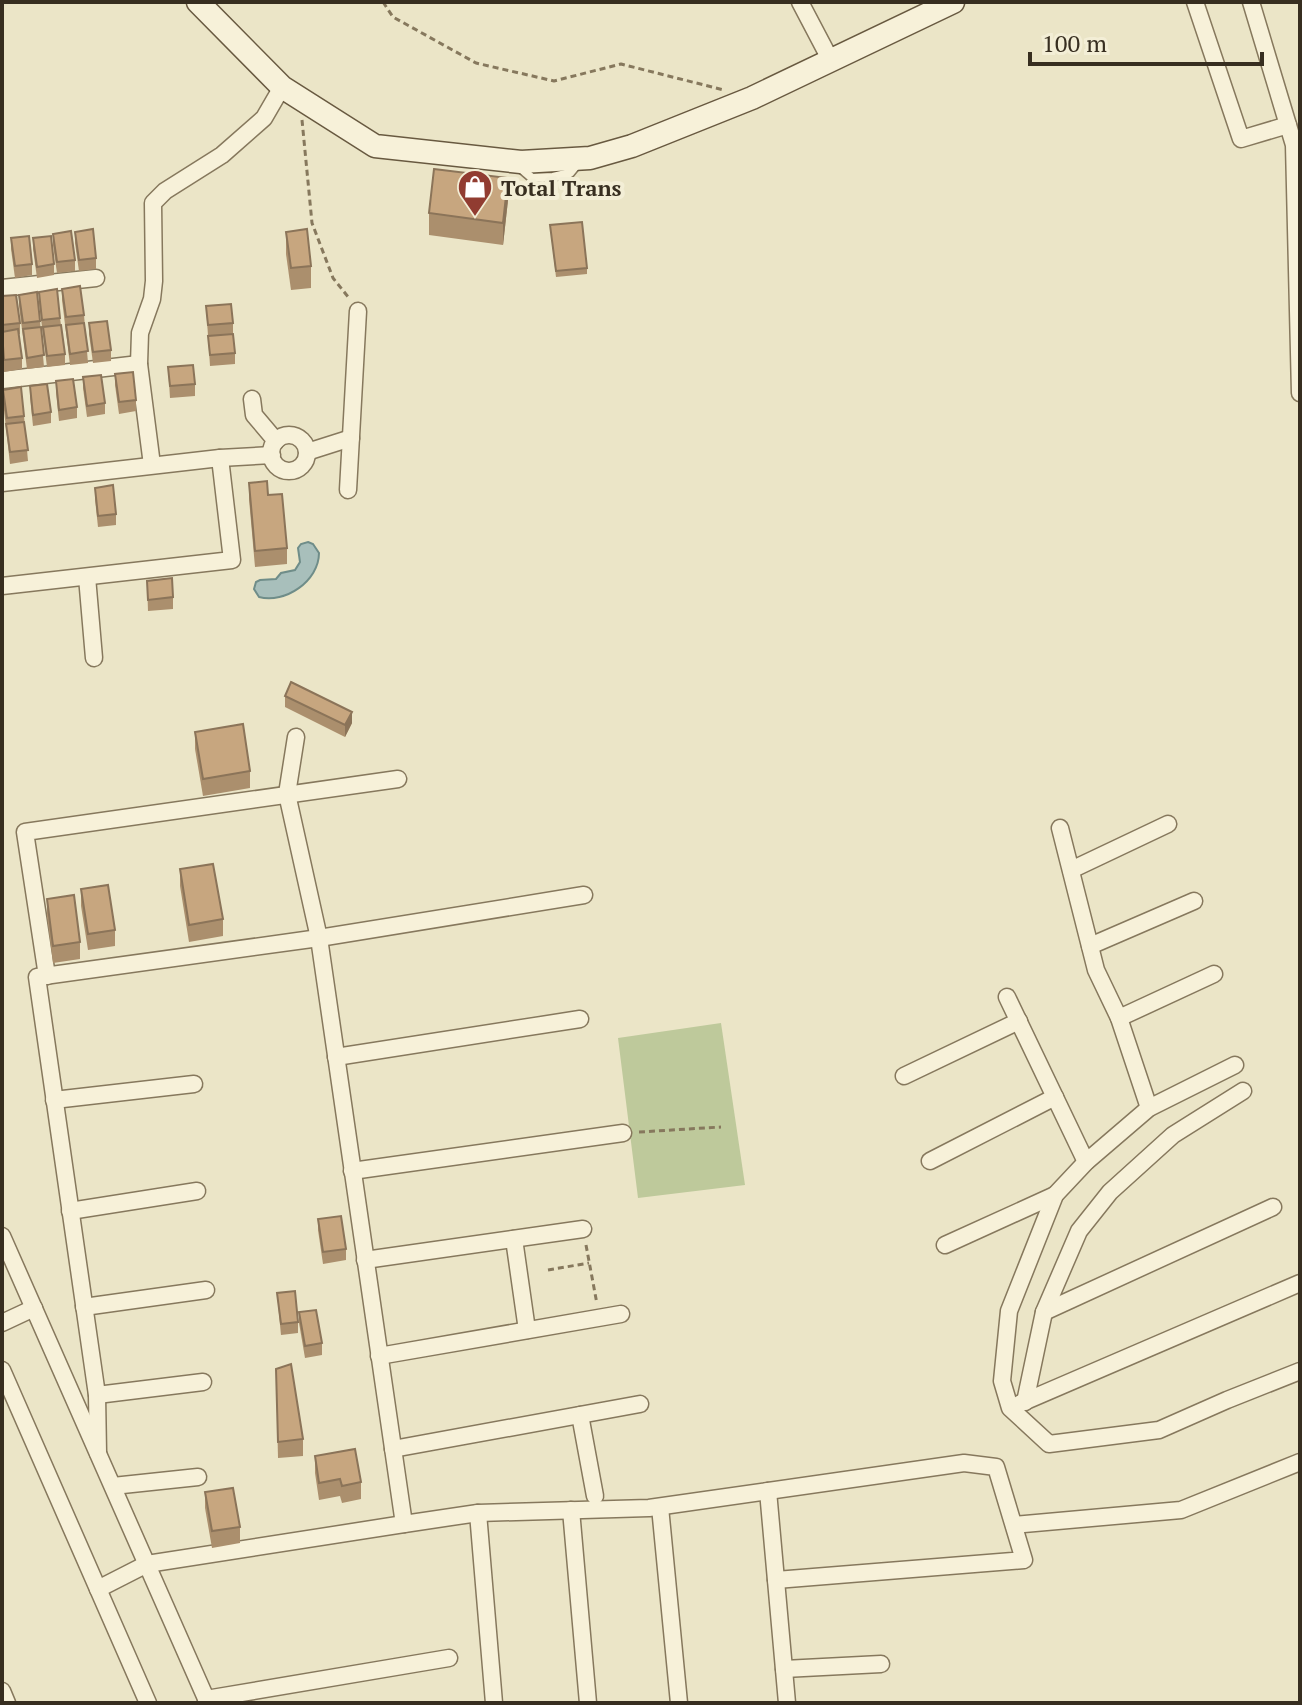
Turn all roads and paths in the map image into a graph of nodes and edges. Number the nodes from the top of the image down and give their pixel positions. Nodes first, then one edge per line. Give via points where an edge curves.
1 (198, 2) edge
2 (383, 2) edge
3 (800, 2) edge
4 (953, 2) edge
5 (1195, 2) edge
6 (1251, 2) edge
7 (831, 61) junction
8 (291, 94) junction
9 (752, 98) junction
10 (1288, 125) junction
11 (1297, 144) edge
12 (1298, 255) edge
13 (96, 278) dead end
14 (2, 288) edge
15 (358, 311) joint
16 (139, 364) junction
17 (2, 380) edge
18 (1300, 383) edge
19 (252, 399) dead end
20 (351, 438) junction
21 (274, 448) junction
22 (307, 452) junction
23 (220, 458) junction
24 (152, 465) junction
25 (2, 483) edge
26 (348, 490) dead end
27 (87, 577) junction
28 (2, 586) edge
29 (94, 658) dead end
30 (296, 737) dead end
31 (398, 779) dead end
32 (287, 794) junction
33 (1168, 824) dead end
34 (1060, 828) dead end
35 (1071, 870) junction
36 (584, 895) dead end
37 (1194, 901) dead end
38 (319, 938) junction
39 (1090, 946) junction
40 (1214, 974) dead end
41 (47, 976) junction
42 (1007, 997) dead end
43 (1119, 1018) junction
44 (580, 1019) dead end
45 (1019, 1021) junction
46 (336, 1057) junction
47 (1235, 1065) dead end
48 (904, 1076) dead end
49 (194, 1084) dead end
50 (1243, 1091) dead end
51 (1055, 1097) junction
52 (54, 1100) junction
53 (1149, 1108) junction
54 (721, 1127) dead end
55 (623, 1133) joint
56 (930, 1161) dead end
57 (1086, 1162) junction
58 (352, 1171) junction
59 (197, 1191) dead end
60 (1055, 1195) junction
61 (1273, 1207) dead end
62 (70, 1211) junction
63 (583, 1229) joint
64 (2, 1236) edge
65 (514, 1239) junction
66 (945, 1245) dead end
67 (6, 1257) edge
68 (365, 1260) junction
69 (589, 1263) junction
70 (548, 1270) dead end
71 (1300, 1283) edge
72 (206, 1290) dead end
73 (84, 1307) junction
74 (34, 1308) junction
75 (1044, 1312) junction
76 (621, 1314) dead end
77 (600, 1318) junction
78 (2, 1323) edge
79 (527, 1330) junction
80 (379, 1356) junction
81 (2, 1370) edge
82 (1300, 1371) edge
83 (203, 1382) dead end
84 (97, 1395) junction
85 (640, 1404) dead end
86 (1018, 1405) junction
87 (580, 1415) junction
88 (393, 1449) junction
89 (98, 1453) junction
90 (1300, 1462) edge
91 (198, 1477) dead end
92 (113, 1486) junction
93 (768, 1491) junction
94 (595, 1496) dead end
95 (660, 1507) junction
96 (571, 1510) junction
97 (478, 1513) junction
98 (404, 1524) junction
99 (1014, 1525) junction
100 (147, 1564) junction
101 (776, 1580) junction
102 (98, 1589) junction
103 (449, 1658) dead end
104 (881, 1664) dead end
105 (784, 1669) junction
106 (2, 1691) edge
107 (207, 1701) edge
108 (7, 1703) edge
109 (148, 1703) edge
110 (494, 1703) edge
111 (588, 1703) edge
112 (679, 1703) edge
113 (787, 1703) edge

1 - 8 main road
2 - 9 path via 393,17 476,63 554,81 621,64
3 - 7 street
4 - 7 main road
5 - 10 street via 1241,139
6 - 10 street
7 - 9 main road
8 - 9 main road via 375,146 513,161 590,158
8 - 15 path via 312,223 333,278
8 - 16 street via 222,155 153,203 154,281 140,333
10 - 11 street
11 - 12 street
12 - 18 street
13 - 14 street
15 - 20 street
16 - 17 street
16 - 24 street
19 - 21 street via 254,415
20 - 22 street
20 - 26 street
21 - 22 street via 281,437 293,436
21 - 22 street via 274,463 289,471 304,464
21 - 23 street
23 - 24 street
23 - 27 street via 232,560
24 - 25 street
27 - 28 street
27 - 29 street
30 - 32 street
31 - 32 street
32 - 38 street
32 - 41 street via 25,832
33 - 35 street
34 - 35 street
35 - 39 street
36 - 38 street
37 - 39 street
38 - 41 street
38 - 46 street
39 - 43 street
40 - 43 street
41 - 52 street via 37,977
42 - 45 street
43 - 53 street
44 - 46 street
45 - 48 street
45 - 51 street
46 - 58 street
47 - 53 street
49 - 52 street
50 - 75 street via 1173,1135 1110,1192 1079,1231
51 - 56 street
51 - 57 street
52 - 62 street
53 - 57 street
54 - 55 path
55 - 58 street
57 - 60 street
58 - 68 street
59 - 62 street
60 - 66 street
60 - 86 street via 1009,1311 1002,1381
61 - 75 street
62 - 73 street
63 - 65 street
63 - 69 path
64 - 67 street
65 - 68 street
65 - 79 street
67 - 74 street
68 - 80 street
69 - 70 path
69 - 77 path
71 - 86 street
72 - 73 street
73 - 84 street
74 - 78 street
74 - 89 street
75 - 86 street
76 - 77 street
77 - 79 street
79 - 80 street
80 - 88 street
81 - 102 street
82 - 86 street via 1159,1430 1049,1444
83 - 84 street
84 - 89 street
85 - 87 street
87 - 88 street
87 - 94 street
88 - 98 street
89 - 92 street
90 - 99 street via 1181,1510
91 - 92 street
92 - 100 street
93 - 95 street
93 - 99 street via 964,1463 996,1467
93 - 101 street
95 - 96 street
95 - 112 street
96 - 97 street
96 - 111 street
97 - 98 street
97 - 110 street
98 - 100 street
99 - 101 street via 1024,1560
100 - 102 street
100 - 107 street
101 - 105 street
102 - 109 street
103 - 107 street
104 - 105 street
105 - 113 street
106 - 108 street

